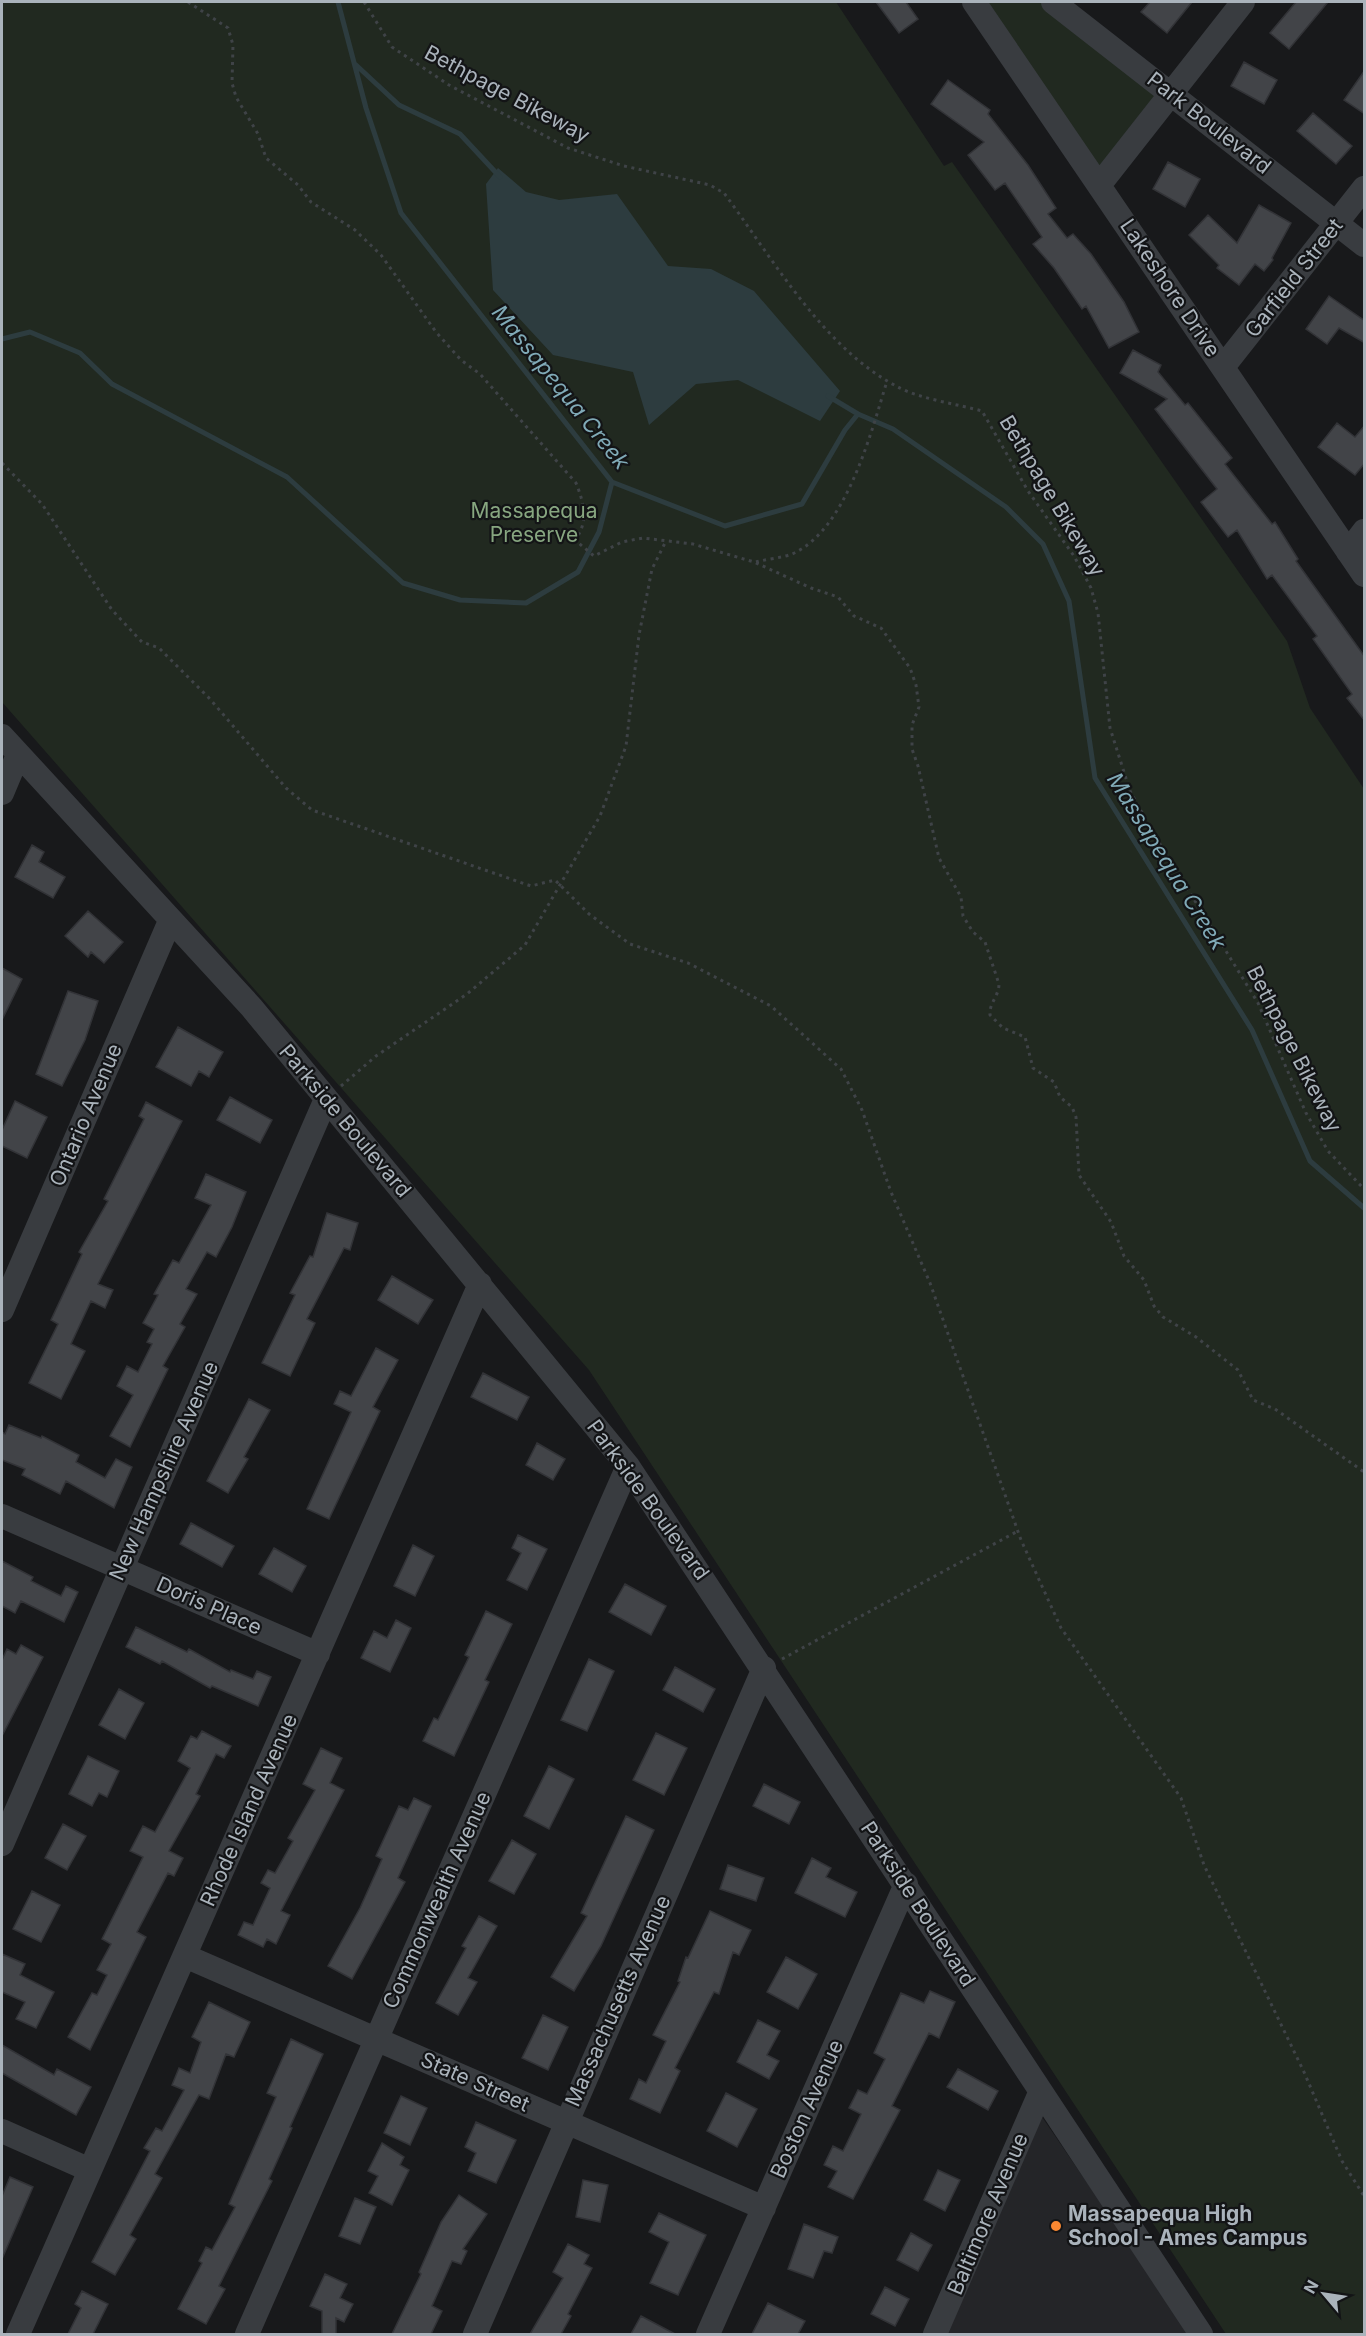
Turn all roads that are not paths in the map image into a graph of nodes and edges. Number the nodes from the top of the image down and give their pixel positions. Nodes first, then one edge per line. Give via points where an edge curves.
1 (975, 2) edge
2 (1053, 2) edge
3 (1243, 2) edge
4 (1171, 94) junction
5 (1100, 184) junction
6 (1365, 188) edge
7 (1337, 224) junction
8 (1365, 245) edge
9 (1223, 367) junction
10 (1365, 531) edge
11 (1348, 552) junction
12 (1365, 575) edge
13 (2, 736) edge
14 (18, 755) junction
15 (2, 793) edge
16 (170, 921) junction
17 (326, 1099) junction
18 (480, 1284) junction
19 (2, 1310) edge
20 (628, 1466) junction
21 (2, 1516) edge
22 (122, 1568) junction
23 (318, 1654) junction
24 (764, 1668) junction
25 (2, 1844) edge
26 (906, 1884) junction
27 (185, 1956) junction
28 (376, 2039) junction
29 (1040, 2092) junction
30 (565, 2122) junction
31 (2, 2131) edge
32 (90, 2170) junction
33 (764, 2208) junction
34 (18, 2334) edge
35 (247, 2334) edge
36 (475, 2334) edge
37 (708, 2334) edge
38 (935, 2334) edge
39 (1201, 2334) edge

1 - 5 street, Lakeshore Drive
2 - 4 street, Park Boulevard
3 - 4 street
4 - 5 street
4 - 7 street, Park Boulevard
5 - 9 street, Lakeshore Drive
6 - 7 street, Garfield Street
7 - 8 street, Park Boulevard
7 - 9 street, Garfield Street
9 - 11 street, Lakeshore Drive
10 - 11 street
11 - 12 street, Lakeshore Drive
13 - 14 street, Parkside Boulevard
14 - 15 street
14 - 16 street, Parkside Boulevard
16 - 17 street, Parkside Boulevard via 252,1008
16 - 19 street, Ontario Avenue
17 - 18 street, Parkside Boulevard
17 - 22 street, New Hampshire Avenue
18 - 20 street, Parkside Boulevard
18 - 23 street, Rhode Island Avenue
20 - 24 street, Parkside Boulevard
20 - 28 street, Commonwealth Avenue
21 - 22 street, Doris Place
22 - 23 street, Doris Place
22 - 25 street, New Hampshire Avenue
23 - 27 street, Rhode Island Avenue
24 - 26 street, Parkside Boulevard
24 - 30 street, Massachusetts Avenue
26 - 29 street, Parkside Boulevard
26 - 33 street, Boston Avenue
27 - 28 street, State Street
27 - 32 street, Rhode Island Avenue
28 - 30 street, State Street
28 - 35 street, Commonwealth Avenue
29 - 38 street, Baltimore Avenue
29 - 39 street, Parkside Boulevard
30 - 33 street, State Street
30 - 36 street, Massachusetts Avenue
31 - 32 street
32 - 34 street, Rhode Island Avenue
33 - 37 street, Boston Avenue

